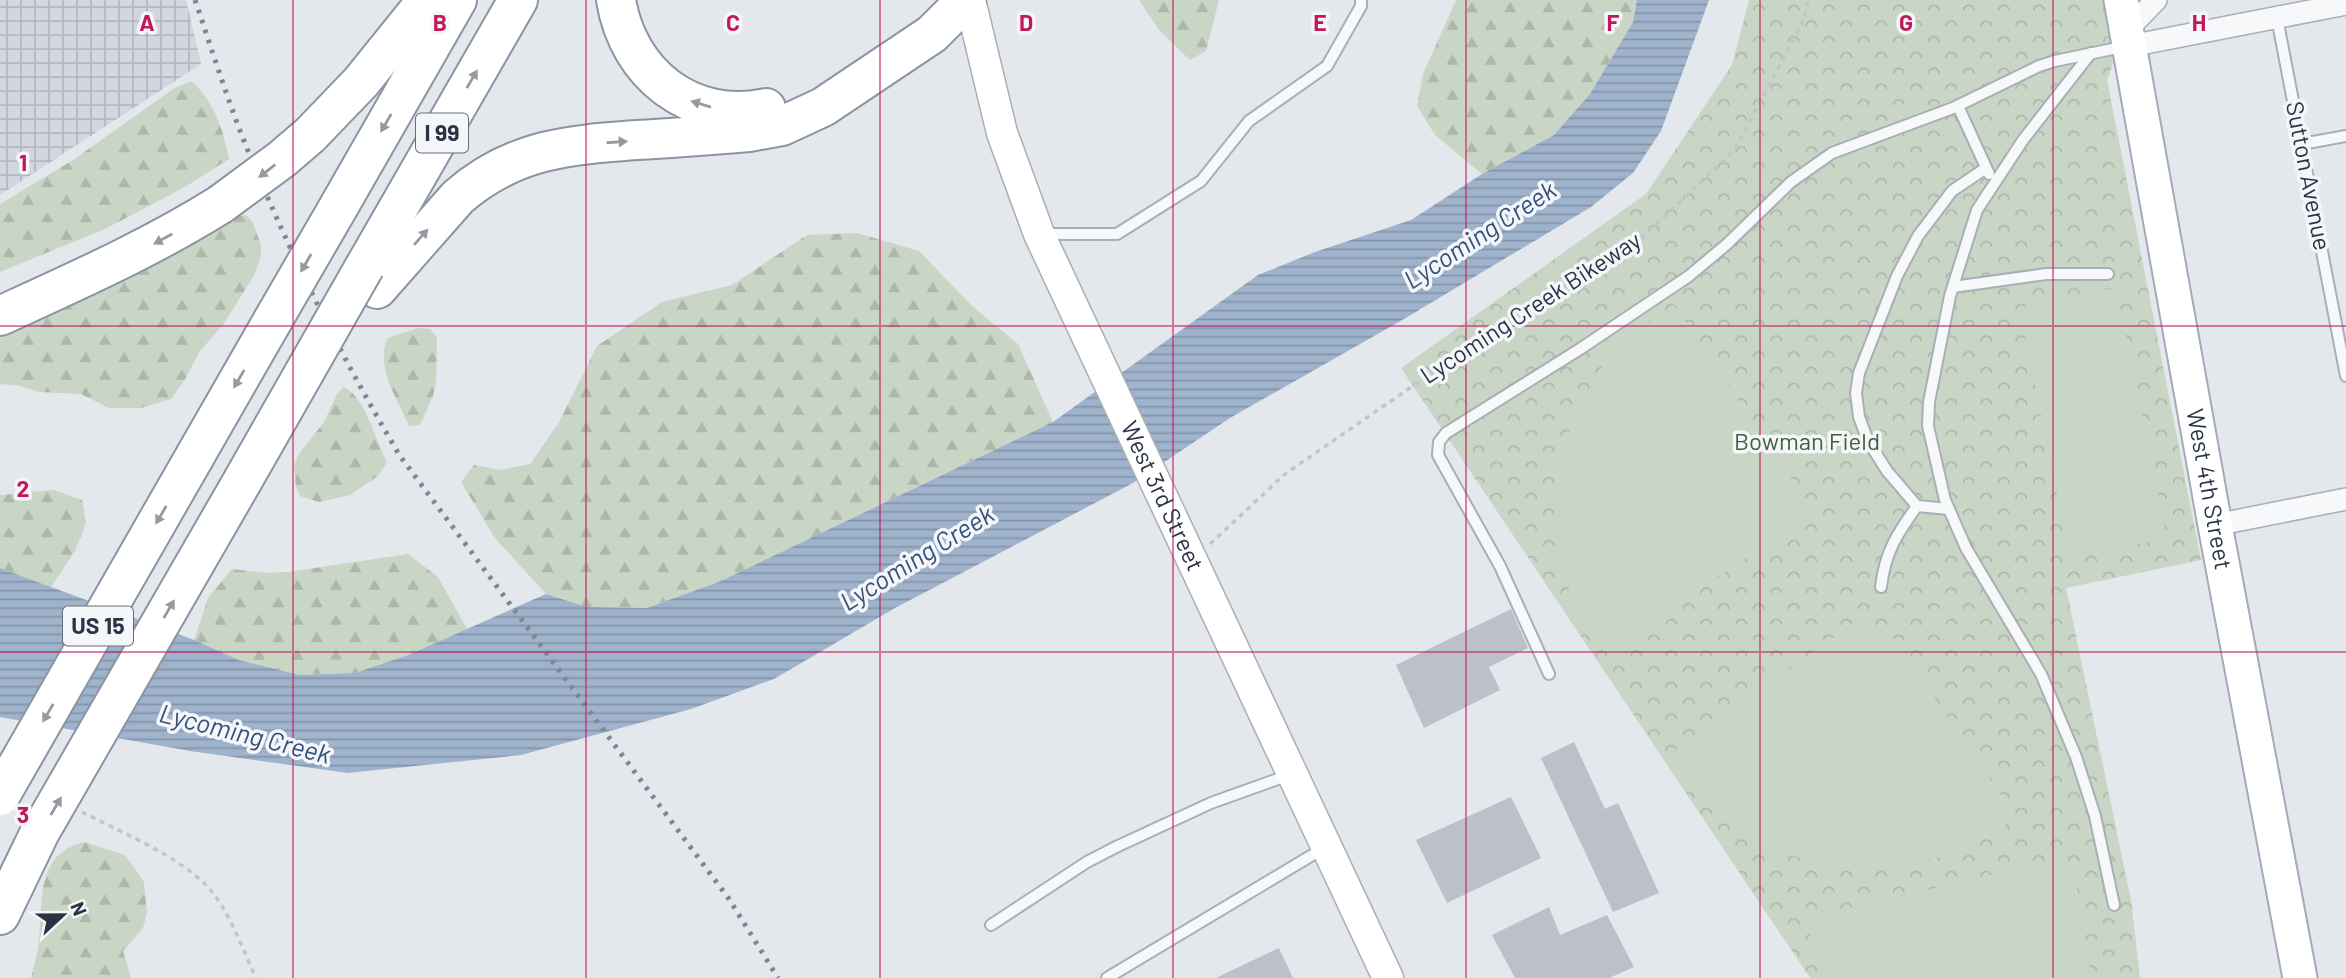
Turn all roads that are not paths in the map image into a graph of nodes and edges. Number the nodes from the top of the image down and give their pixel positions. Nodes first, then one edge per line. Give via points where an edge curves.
1 (426, 0) edge
2 (457, 0) edge
3 (518, 0) edge
4 (615, 0) edge
5 (960, 0) edge
6 (968, 0) edge
7 (1361, 0) edge
8 (2156, 0) edge
9 (2336, 4) edge
10 (2277, 18) junction
11 (2126, 25) edge
12 (2091, 53) junction
13 (1958, 106) junction
14 (2346, 136) edge
15 (2302, 145) junction
16 (1986, 168) junction
17 (1993, 183) junction
18 (1039, 234) junction
19 (2108, 274) dead end
20 (371, 277) junction
21 (1953, 287) junction
22 (0, 316) edge
23 (2346, 374) edge
24 (2346, 499) edge
25 (1917, 506) junction
26 (1949, 509) junction
27 (2215, 525) junction
28 (1881, 587) dead end
29 (1549, 674) dead end
30 (1292, 774) junction
31 (0, 796) edge
32 (1326, 846) junction
33 (6, 901) edge
34 (2114, 905) dead end
35 (991, 925) dead end
36 (1107, 978) edge
37 (1388, 978) edge
38 (2300, 978) edge

1 -> 22 highway, bridge via 361,82 310,135 262,175 188,225
2 -> 31 highway, US 15, bridge
20 -> 3 highway, I 99
5 -> 4 highway via 920,16 799,96 747,111 703,106 662,84 633,51
6 - 18 main road, West 3rd Street via 1002,133
20 -> 6 highway via 458,197 500,167 569,146 749,132 796,121 932,34
7 - 18 lane via 1327,66 1249,121 1201,181 1117,234
8 - 11 street
9 - 10 street
10 - 11 street
10 - 15 lane, Sutton Avenue
11 - 12 lane
11 - 27 main road, West 4th Street
12 - 13 lane via 2039,66
12 - 17 lane
13 - 16 lane
13 - 29 lane via 1832,153 1811,166 1689,276 1446,433 1439,442 1438,455 1500,566
14 - 15 lane
15 - 23 lane, Sutton Avenue
16 - 17 lane
16 - 25 lane via 1952,191 1918,236 1859,373 1859,417 1868,441
17 - 21 lane via 1977,210
18 - 30 main road, West 3rd Street
19 - 21 lane via 2046,274
33 -> 20 highway, bridge via 40,832 304,373
21 - 26 lane via 1928,426
24 - 27 street
25 - 26 lane
25 - 28 lane via 1898,532 1884,564
26 - 34 lane via 2058,712 2095,816
27 - 38 main road, West 4th Street
30 - 32 main road, West 3rd Street
30 - 35 lane via 1211,803 1118,846
32 - 36 lane
32 - 37 main road, West 3rd Street

